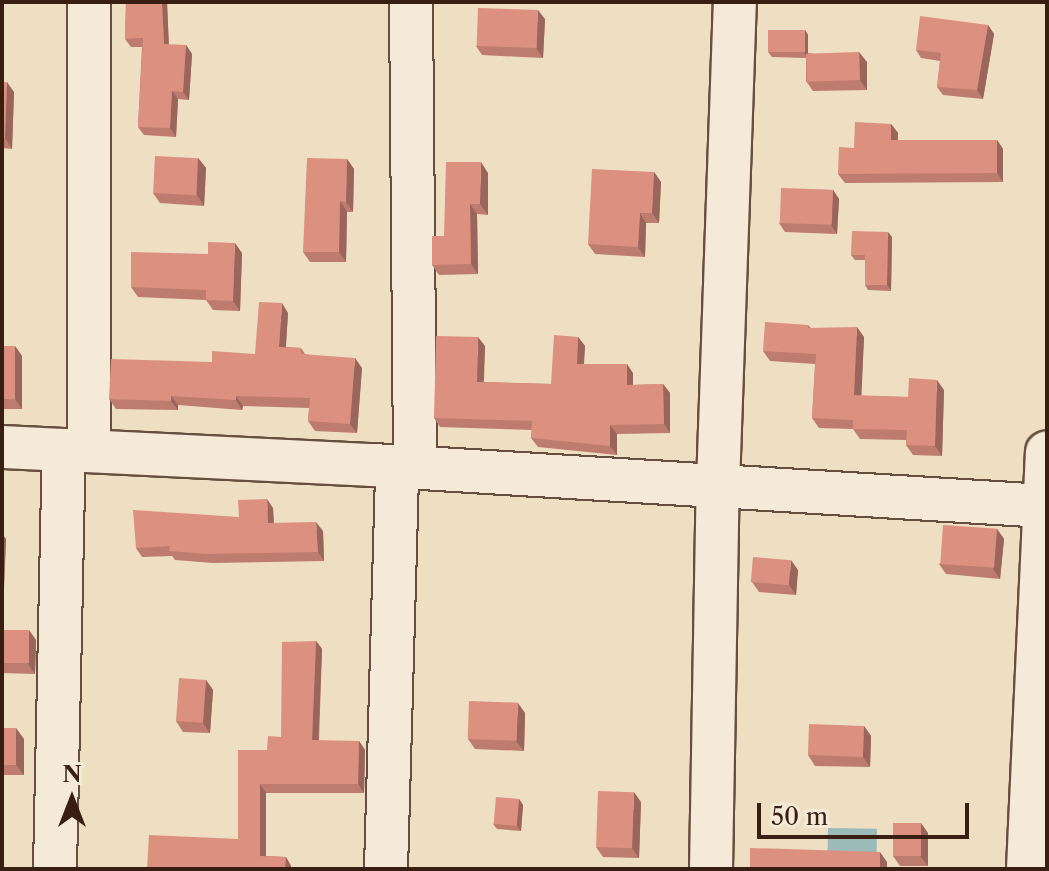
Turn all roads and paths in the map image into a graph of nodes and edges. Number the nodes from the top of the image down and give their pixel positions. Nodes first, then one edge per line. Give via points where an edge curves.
1 (89, 2) edge
2 (411, 2) edge
3 (735, 2) edge
4 (2, 447) edge
5 (77, 451) junction
6 (1047, 452) edge
7 (406, 467) junction
8 (718, 485) junction
9 (1046, 506) edge
10 (1043, 669) edge
11 (55, 869) edge
12 (386, 869) edge
13 (711, 869) edge
14 (1028, 869) edge

1 - 5 street
2 - 7 street
3 - 8 street
4 - 5 street
5 - 7 street
5 - 11 street
6 - 9 street
7 - 8 street
7 - 12 street
8 - 9 street
8 - 13 street
9 - 10 street
10 - 14 street

